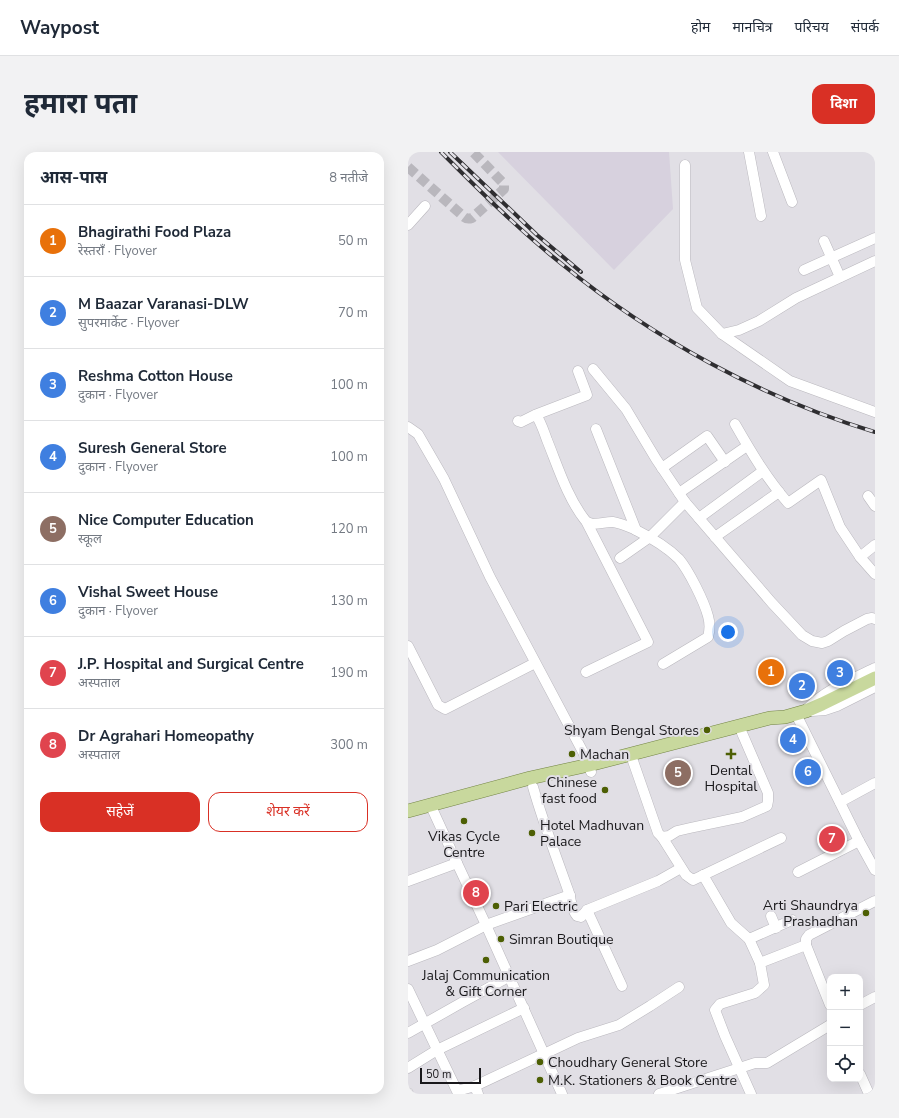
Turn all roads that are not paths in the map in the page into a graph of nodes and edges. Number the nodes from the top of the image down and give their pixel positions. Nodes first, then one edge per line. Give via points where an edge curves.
1 (749, 152) edge
2 (773, 152) edge
3 (685, 165) dead end
4 (792, 202) dead end
5 (425, 206) dead end
6 (761, 216) dead end
7 (408, 225) edge
8 (875, 238) edge
9 (824, 241) dead end
10 (831, 258) junction
11 (875, 261) edge
12 (804, 270) dead end
13 (840, 277) junction
14 (722, 334) junction
15 (593, 369) dead end
16 (578, 371) dead end
17 (875, 412) edge
18 (536, 415) junction
19 (518, 421) dead end
20 (735, 424) dead end
21 (408, 427) edge
22 (596, 429) dead end
23 (747, 446) junction
24 (724, 462) junction
25 (662, 468) junction
26 (763, 471) junction
27 (779, 492) junction
28 (868, 496) dead end
29 (682, 498) junction
30 (875, 506) edge
31 (699, 518) junction
32 (587, 523) junction
33 (636, 530) junction
34 (650, 537) junction
35 (716, 537) junction
36 (875, 546) edge
37 (860, 557) junction
38 (620, 558) dead end
39 (875, 574) edge
40 (873, 617) edge
41 (408, 646) edge
42 (535, 663) junction
43 (663, 664) dead end
44 (875, 668) edge
45 (586, 672) dead end
46 (875, 678) edge
47 (875, 687) edge
48 (796, 714) junction
49 (742, 734) junction
50 (633, 761) junction
51 (590, 768) junction
52 (875, 783) edge
53 (533, 787) junction
54 (840, 802) junction
55 (432, 808) junction
56 (408, 811) edge
57 (408, 821) edge
58 (662, 837) junction
59 (781, 838) dead end
60 (859, 841) junction
61 (456, 863) junction
62 (681, 868) junction
63 (875, 870) edge
64 (798, 872) dead end
65 (703, 875) junction
66 (408, 881) edge
67 (570, 894) junction
68 (875, 901) edge
69 (587, 910) junction
70 (771, 916) dead end
71 (792, 920) dead end
72 (486, 925) junction
73 (776, 928) junction
74 (749, 939) junction
75 (806, 945) junction
76 (408, 961) edge
77 (760, 963) junction
78 (510, 976) junction
79 (622, 986) dead end
80 (679, 987) dead end
81 (408, 988) edge
82 (875, 997) edge
83 (827, 998) edge
84 (863, 1003) edge
85 (524, 1008) junction
86 (424, 1024) junction
87 (827, 1027) edge
88 (408, 1033) edge
89 (437, 1050) junction
90 (543, 1055) junction
91 (408, 1068) edge
92 (740, 1068) junction
93 (863, 1081) edge
94 (476, 1090) edge
95 (562, 1094) edge
96 (659, 1094) edge
97 (751, 1094) edge
98 (869, 1094) edge

1 - 6 street
2 - 4 street
3 - 14 street via 685,260 697,308
5 - 7 street
8 - 10 street
9 - 10 street
10 - 12 street
10 - 13 street
11 - 13 street
13 - 14 street via 796,298 759,321
14 - 17 street via 790,381
15 - 25 street via 626,410
16 - 18 street via 587,395
18 - 19 street
18 - 32 street via 570,496
20 - 23 street
21 - 42 street via 418,434 444,479 490,577
22 - 33 street
23 - 24 street
23 - 26 street
24 - 25 street via 707,436
24 - 29 street
25 - 29 street
26 - 27 street
26 - 31 street
27 - 35 street
27 - 37 street via 788,503 821,480 840,527
28 - 30 street
29 - 31 street
29 - 34 street
31 - 35 street
32 - 33 street via 615,522
32 - 45 street via 648,642
33 - 34 street
34 - 38 street
34 - 43 street via 678,558 688,571 704,606 710,629 708,637
35 - 40 street via 772,603 802,635 812,641 828,641
36 - 37 street
37 - 39 street
41 - 42 street via 438,705 445,709
42 - 51 street
44 - 48 street via 831,691
46 - 48 main road
47 - 48 street via 837,706
48 - 49 main road via 774,725
48 - 51 main road via 770,718
48 - 54 street
49 - 50 main road
49 - 58 street via 768,793 767,806 742,817
50 - 51 main road
50 - 58 street
51 - 53 main road
51 - 55 main road via 530,778
52 - 54 street
53 - 55 main road
53 - 67 street
54 - 60 street
55 - 56 main road
55 - 57 main road
55 - 61 street
58 - 62 street
59 - 65 street
60 - 63 street
60 - 64 street
61 - 66 street
61 - 72 street
62 - 65 street via 693,880
62 - 69 street via 658,881
65 - 74 street via 730,923
67 - 69 street via 577,916 581,917
67 - 72 street
68 - 75 street via 809,935
69 - 79 street
70 - 73 street
71 - 73 street
72 - 76 street via 437,950
72 - 78 street
73 - 74 street
74 - 77 street
75 - 77 street
75 - 83 street
77 - 92 street via 764,985 755,994 720,1004 715,1010
78 - 85 street
78 - 86 street
80 - 90 street via 619,1025 578,1038
81 - 86 street
82 - 84 street
85 - 89 street
85 - 90 street
86 - 88 street
86 - 89 street
87 - 92 street via 767,1063 755,1063
89 - 91 street
89 - 94 street via 457,1091
90 - 94 street
90 - 95 street
92 - 96 street
92 - 97 street
93 - 98 street

